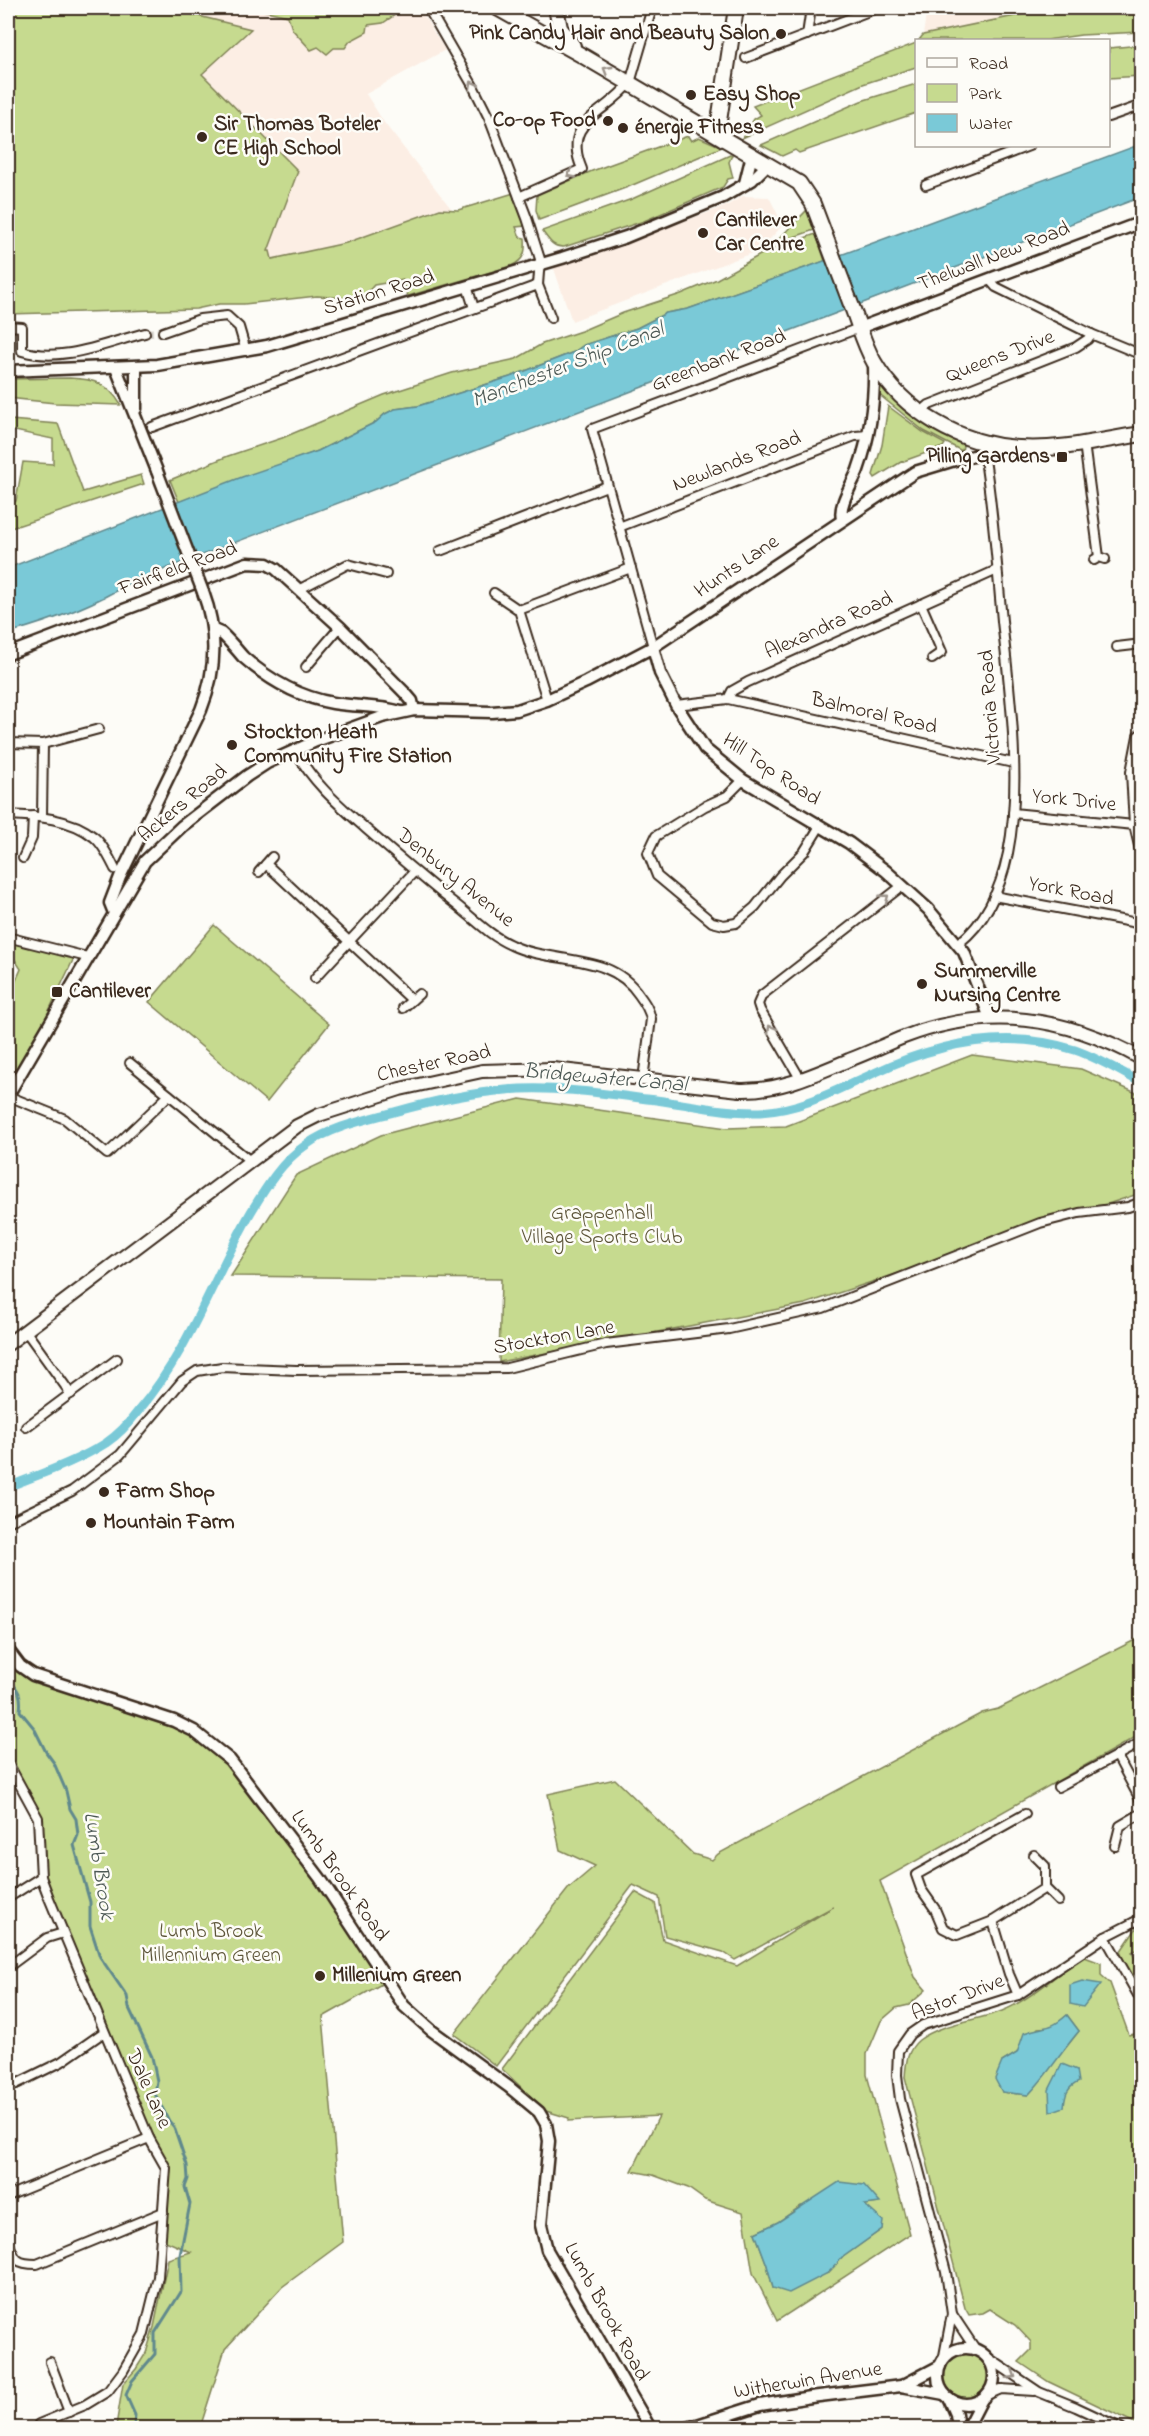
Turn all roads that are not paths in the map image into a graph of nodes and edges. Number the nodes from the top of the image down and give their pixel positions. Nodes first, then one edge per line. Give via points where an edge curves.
1 (428, 8) edge
2 (497, 8) edge
3 (556, 8) edge
4 (652, 8) edge
5 (736, 8) edge
6 (811, 8) edge
7 (877, 8) edge
8 (807, 35) junction
9 (583, 56) junction
10 (746, 58) dead end
11 (630, 83) junction
12 (1142, 105) edge
13 (721, 107) junction
14 (1110, 116) edge
15 (693, 121) junction
16 (724, 139) junction
17 (1026, 147) edge
18 (752, 155) junction
19 (768, 164) junction
20 (745, 183) junction
21 (926, 185) dead end
22 (519, 197) junction
23 (1142, 222) edge
24 (540, 265) junction
25 (989, 279) junction
26 (538, 285) junction
27 (467, 286) junction
28 (474, 308) junction
29 (551, 318) dead end
30 (8, 326) edge
31 (859, 328) junction
32 (163, 332) tunnel mouth
33 (145, 333) tunnel mouth
34 (1091, 334) junction
35 (246, 351) junction
36 (1142, 355) edge
37 (874, 363) junction
38 (136, 367) junction
39 (116, 368) junction
40 (8, 371) edge
41 (921, 412) junction
42 (136, 413) junction
43 (152, 427) dead end
44 (592, 429) joint
45 (1142, 434) edge
46 (868, 435) junction
47 (974, 439) junction
48 (1084, 443) junction
49 (1019, 448) junction
50 (984, 453) junction
51 (958, 459) junction
52 (607, 486) junction
53 (843, 518) junction
54 (619, 526) junction
55 (440, 550) dead end
56 (1100, 559) dead end
57 (631, 568) junction
58 (997, 570) junction
59 (386, 574) dead end
60 (298, 590) junction
61 (494, 593) dead end
62 (921, 604) junction
63 (519, 610) junction
64 (340, 627) junction
65 (214, 630) junction
66 (1142, 644) edge
67 (653, 646) junction
68 (1117, 647) dead end
69 (8, 654) edge
70 (932, 659) dead end
71 (306, 667) dead end
72 (728, 699) junction
73 (547, 700) junction
74 (675, 705) junction
75 (414, 710) junction
76 (402, 712) junction
77 (99, 729) dead end
78 (1142, 733) edge
79 (8, 743) edge
80 (43, 744) junction
81 (295, 750) junction
82 (1013, 763) junction
83 (744, 780) junction
84 (1013, 813) junction
85 (8, 815) edge
86 (33, 816) junction
87 (42, 817) junction
88 (1134, 825) junction
89 (820, 826) junction
90 (272, 857) dead end
91 (23, 858) dead end
92 (1142, 858) edge
93 (266, 864) junction
94 (115, 869) dead end
95 (259, 872) dead end
96 (414, 872) junction
97 (902, 886) junction
98 (994, 896) junction
99 (114, 914) junction
100 (1142, 924) edge
101 (11, 938) dead end
102 (349, 942) junction
103 (959, 943) junction
104 (87, 957) junction
105 (315, 978) dead end
106 (419, 994) dead end
107 (412, 1000) junction
108 (404, 1008) dead end
109 (990, 1018) junction
110 (1142, 1059) edge
111 (130, 1063) dead end
112 (643, 1079) junction
113 (801, 1080) junction
114 (8, 1095) edge
115 (169, 1095) junction
116 (249, 1160) junction
117 (1142, 1202) edge
118 (25, 1330) junction
119 (8, 1344) edge
120 (117, 1359) dead end
121 (70, 1394) junction
122 (26, 1427) dead end
123 (8, 1522) edge
124 (8, 1654) edge
125 (1142, 1742) edge
126 (1117, 1756) junction
127 (8, 1763) edge
128 (11, 1777) edge
129 (1059, 1787) dead end
130 (1142, 1803) edge
131 (1142, 1813) edge
132 (1024, 1814) dead end
133 (1115, 1846) dead end
134 (1034, 1855) dead end
135 (41, 1877) junction
136 (1045, 1888) junction
137 (8, 1898) edge
138 (1058, 1901) dead end
139 (1142, 1918) edge
140 (993, 1921) junction
141 (63, 1933) junction
142 (1106, 1937) junction
143 (8, 1967) edge
144 (1018, 1995) junction
145 (1142, 2002) edge
146 (104, 2032) junction
147 (8, 2088) edge
148 (149, 2138) junction
149 (8, 2196) edge
150 (163, 2212) junction
151 (8, 2241) edge
152 (952, 2314) junction
153 (976, 2350) junction
154 (987, 2357) junction
155 (50, 2362) dead end
156 (941, 2363) junction
157 (902, 2386) junction
158 (1039, 2392) junction
159 (947, 2396) junction
160 (985, 2397) junction
161 (69, 2412) junction
162 (40, 2428) edge
163 (650, 2428) edge
164 (688, 2428) edge
165 (958, 2428) edge
166 (967, 2428) edge
167 (1121, 2428) edge

22 -> 1 street via 481,101
2 - 9 highway
3 - 9 highway via 565,36
4 - 11 street
5 - 13 highway
6 - 8 street
7 - 8 street
8 - 10 street
11 -> 9 highway
11 - 15 highway
11 -> 22 street via 578,132 576,154 582,169
12 - 14 street
13 - 15 highway via 711,119
13 - 16 highway via 719,121
15 - 16 highway
16 - 18 highway
17 - 21 street
18 - 19 highway
18 - 20 street
19 - 20 street, Station Road
19 - 31 highway via 799,183 809,195
20 - 24 street, Station Road via 723,197 646,229
22 - 24 street
23 - 25 street, Thelwall New Road
24 - 26 street
24 - 27 street, Station Road
25 - 31 street, Thelwall New Road
25 - 34 street via 996,287
26 - 28 street
26 - 29 street
27 - 28 street
27 - 35 street, Station Road
28 - 43 street
30 - 33 street via 22,327 22,351 37,355 73,353
31 - 37 highway
31 - 44 street, Greenbank Road
32 - 35 street via 200,319 227,316 239,327
34 - 36 street
34 - 41 street, Queens Drive via 1076,347 929,405
35 - 38 street, Station Road
37 - 41 highway
37 - 46 street
38 - 39 street, Station Road
38 - 42 street, Ackers Road
39 - 40 street, Station Road
39 - 42 street, Ackers Road
41 - 47 highway
42 - 65 street, Ackers Road, bridge
44 - 52 street, Hill Top Road
45 - 48 highway
46 - 53 street via 841,510
46 - 54 street, Newlands Road via 855,436
47 - 49 highway
47 - 51 street
48 - 49 highway
48 - 56 street
49 - 50 street, Hunts Lane
50 - 51 street, Hunts Lane
50 - 58 street, Victoria Road
51 - 53 street, Hunts Lane via 915,472
52 - 54 street, Hill Top Road
52 - 55 street
53 - 67 street, Hunts Lane
54 - 57 street, Hill Top Road
57 - 63 street
57 - 67 street, Hill Top Road
58 - 62 street, Alexandra Road
58 - 82 street, Victoria Road
59 - 60 street via 348,564
60 - 64 street, Fairfield Road
60 - 69 street, Fairfield Road via 267,564 247,563
61 - 63 street
62 - 70 street via 942,652
62 - 72 street, Alexandra Road via 748,682 732,691
63 - 73 street
64 - 71 street
64 - 75 street, Fairfield Road via 406,694
65 - 76 street, Ackers Road via 224,635 260,672 282,686 332,703
65 - 99 street, Ackers Road via 210,688 120,877 110,903
66 - 68 street
67 - 73 street, Ackers Road
67 - 74 street, Hill Top Road
72 - 74 street
72 - 82 street, Balmoral Road
73 - 75 street, Ackers Road via 509,711
74 - 83 street, Hill Top Road via 705,749
75 - 76 street, Ackers Road
76 - 81 street, Ackers Road
77 - 80 street
78 - 88 street via 1138,736 1131,772
79 - 80 street
80 - 87 street
81 - 96 street, Denbury Avenue via 321,787
81 - 99 street, Ackers Road via 247,776 159,846
82 - 84 street, Victoria Road
83 - 89 street, Hill Top Road
83 - 89 street via 727,796 656,836 648,854 657,876 712,922 736,923 755,907 804,852
84 - 88 street, York Drive
84 - 98 street, Victoria Road via 1008,855
85 - 86 street
86 - 87 street
86 - 91 street via 32,838
87 - 94 street via 77,826 96,838
88 - 92 street, York Drive
89 - 97 street, Hill Top Road via 849,843
90 - 93 street
93 - 95 street
93 - 102 street
96 - 102 street
96 - 112 street, Denbury Avenue via 513,946 594,964 628,981 650,1010
97 - 103 street, Hill Top Road
113 -> 97 street via 760,1010 762,995
98 - 100 street, York Road
98 - 103 street, Victoria Road via 977,926
99 - 104 street, Ackers Road
101 - 104 street
102 - 105 street
102 - 107 street
103 - 109 street, Hill Top Road
104 - 114 street, Ackers Road
106 - 107 street
107 - 108 street
109 - 110 main road, Chester Road via 1037,1020 1070,1028 1106,1040
109 - 113 main road, Chester Road via 904,1037
111 - 115 street
112 - 113 main road, Chester Road via 761,1091
112 - 116 main road, Chester Road via 518,1068 442,1078 319,1115
114 - 115 street via 64,1119 107,1154
115 - 116 street
116 - 118 main road, Chester Road
117 - 123 street, Stockton Lane via 1040,1222 823,1308 729,1329 606,1344 507,1368 222,1367 197,1371 182,1381 120,1455 72,1491
118 - 119 main road, Chester Road
118 - 121 street
120 - 121 street
121 - 122 street
124 - 163 street, Lumb Brook Road via 33,1675 158,1715 216,1746 240,1771 320,1878 404,2006 538,2112 546,2124 549,2141 542,2225 547,2250
125 - 126 street
126 - 129 street
126 - 130 street
127 - 128 street, Dale Lane
128 - 135 street, Dale Lane via 38,1818
131 - 133 street via 1120,1826
132 - 140 street via 916,1875 943,1928 957,1935
134 - 136 street via 1045,1866
135 - 137 street
135 - 141 street, Dale Lane
136 - 138 street
136 - 140 street
139 - 142 street, Astor Drive
140 - 144 street
141 - 143 street via 47,1938
141 - 146 street, Dale Lane
142 - 144 street, Astor Drive
142 - 145 street
144 - 152 street, Astor Drive via 923,2025 910,2034 898,2051 900,2099 938,2235
146 - 147 street via 61,2062
146 - 148 street, Dale Lane
148 - 149 street
148 - 150 street, Dale Lane via 166,2168
150 - 151 street via 37,2264 21,2264 14,2258
150 - 161 street, Dale Lane via 158,2277 144,2334 113,2386 96,2400
152 - 153 street, Astor Drive
152 - 156 street, Astor Drive
153 - 154 street
153 - 156 street via 962,2349
154 -> 158 street
154 - 160 street via 994,2380
155 - 161 street
156 - 157 street, Witherwin Avenue
156 - 159 street via 938,2380
157 - 159 street, Witherwin Avenue
157 - 164 street, Witherwin Avenue via 776,2402
158 - 160 street via 1007,2389
158 - 167 street
159 - 160 street via 969,2404
159 - 165 street
160 - 166 street
161 - 162 street, Dale Lane via 39,2424

